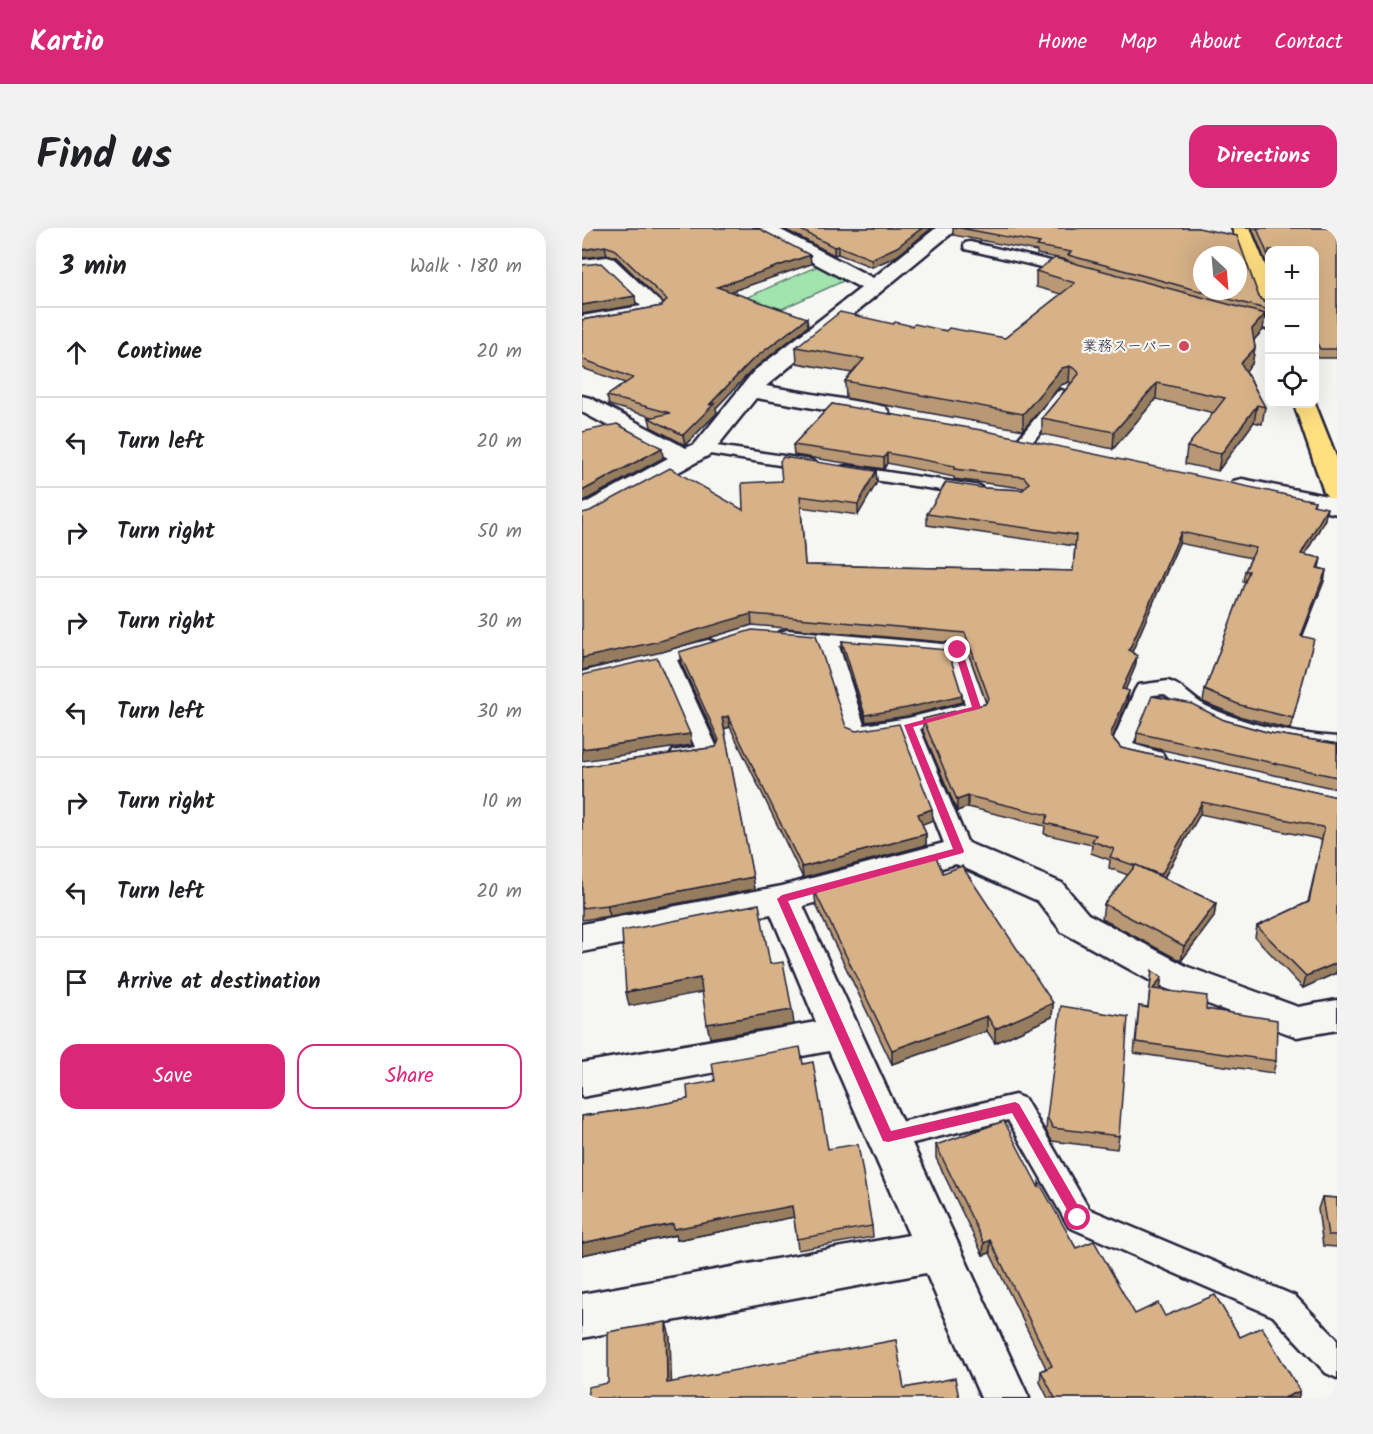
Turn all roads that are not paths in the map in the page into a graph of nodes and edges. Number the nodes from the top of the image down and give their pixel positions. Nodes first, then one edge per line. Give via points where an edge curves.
1 (762, 228) edge
2 (949, 228) edge
3 (1237, 233) edge
4 (970, 246) dead end
5 (582, 266) edge
6 (1089, 275) edge
7 (875, 286) junction
8 (1267, 300) edge
9 (1226, 312) edge
10 (582, 322) edge
11 (1265, 325) edge
12 (1068, 389) edge
13 (752, 390) junction
14 (582, 403) edge
15 (1306, 408) edge
16 (901, 416) edge
17 (611, 419) junction
18 (582, 427) edge
19 (1025, 441) edge
20 (695, 453) junction
21 (1221, 482) edge
22 (1337, 490) edge
23 (994, 492) edge
24 (1337, 506) edge
25 (582, 515) edge
26 (763, 634) edge
27 (731, 640) edge
28 (827, 640) junction
29 (667, 658) junction
30 (582, 678) edge
31 (908, 725) junction
32 (1337, 744) edge
33 (662, 759) edge
34 (1171, 762) edge
35 (959, 851) junction
36 (782, 899) junction
37 (582, 938) edge
38 (1337, 1015) edge
39 (840, 1033) junction
40 (582, 1080) edge
41 (888, 1137) junction
42 (940, 1250) junction
43 (582, 1316) edge
44 (1337, 1362) edge
45 (1005, 1398) edge

1 - 7 street
2 - 7 street
3 - 8 main road
4 - 6 lane
5 - 10 street via 607,263 656,309
7 - 13 street via 762,376
9 - 11 lane
12 - 19 lane
13 - 16 street
13 - 20 street
14 - 17 street
15 - 22 main road
17 - 18 street
17 - 20 street
20 - 23 lane
20 - 25 street
21 - 24 street
26 - 28 lane
27 - 29 lane
28 - 31 lane via 856,733
28 - 31 lane via 958,650 977,708
29 - 30 lane
29 - 33 lane via 708,752
31 - 35 lane
32 - 34 lane via 1313,743 1195,710 1168,687 1145,690 1122,745 1128,752
35 - 36 street
35 - 38 street via 1050,892 1075,923 1175,977 1296,1022
36 - 37 street
36 - 39 street
39 - 40 street
39 - 41 street
41 - 42 street
41 - 44 lane via 1015,1107 1078,1218 1284,1306
42 - 43 street
42 - 45 street

